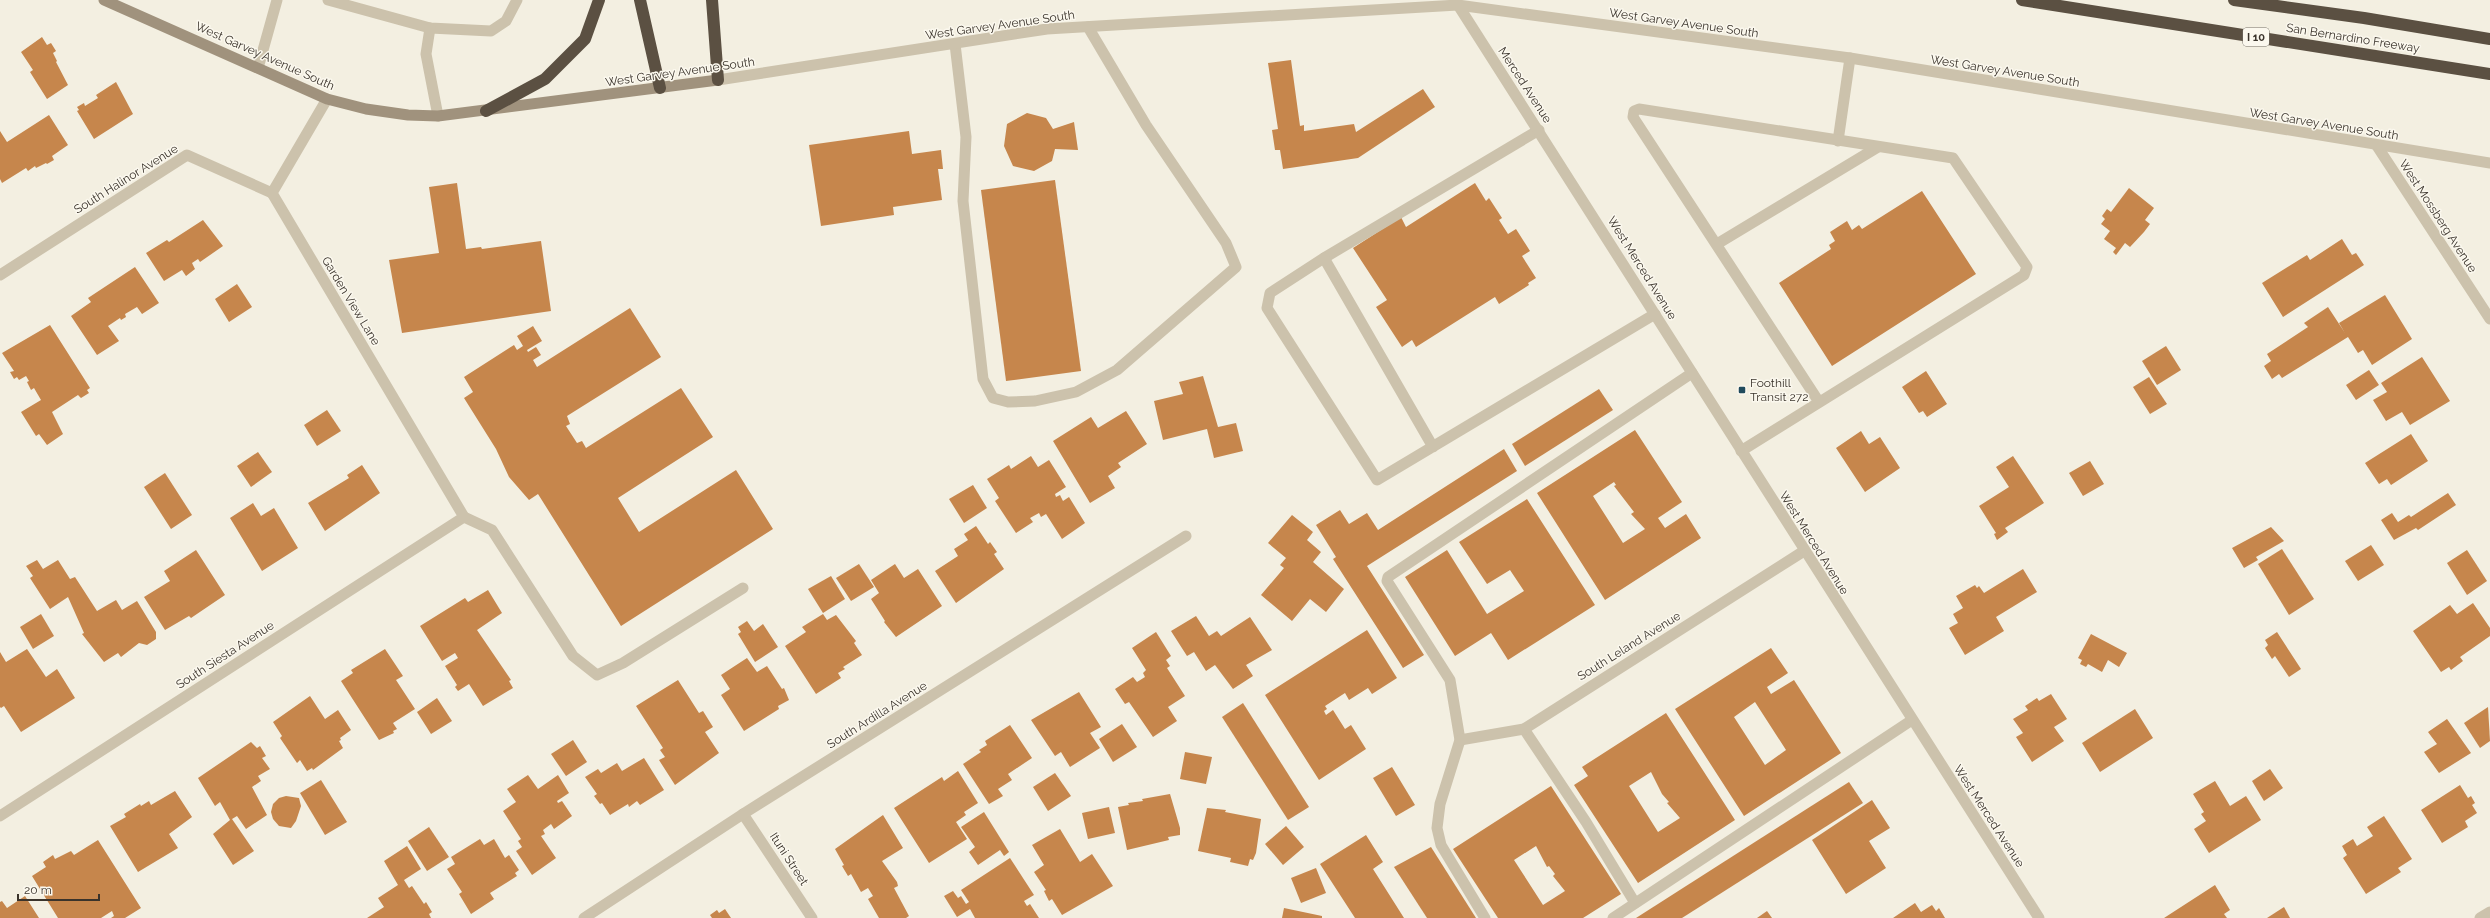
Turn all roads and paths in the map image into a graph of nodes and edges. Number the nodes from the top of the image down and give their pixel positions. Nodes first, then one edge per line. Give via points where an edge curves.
1 (104, 0) edge
2 (277, 0) edge
3 (328, 0) edge
4 (517, 0) edge
5 (599, 0) edge
6 (640, 0) edge
7 (712, 0) edge
8 (2022, 0) edge
9 (2234, 0) edge
10 (1458, 5) junction
11 (1088, 27) junction
12 (430, 28) junction
13 (2490, 39) edge
14 (955, 44) junction
15 (1850, 58) junction
16 (258, 68) junction
17 (2490, 74) edge
18 (718, 80) junction
19 (660, 88) junction
20 (327, 98) junction
21 (486, 110) junction
22 (438, 116) junction
23 (1539, 130) junction
24 (1838, 141) junction
25 (2377, 146) junction
26 (1878, 147) junction
27 (2490, 163) edge
28 (1571, 180) joint
29 (272, 193) junction
30 (1717, 244) junction
31 (1324, 258) junction
32 (0, 275) edge
33 (1655, 314) junction
34 (2490, 319) edge
35 (1692, 373) junction
36 (1819, 402) junction
37 (1433, 447) junction
38 (1741, 451) junction
39 (464, 517) junction
40 (1186, 536) dead end
41 (1804, 550) junction
42 (743, 588) dead end
43 (1912, 720) junction
44 (1524, 729) junction
45 (1460, 740) junction
46 (743, 814) junction
47 (0, 816) edge
48 (1636, 903) junction
49 (2490, 912) edge
50 (584, 918) edge
51 (812, 918) edge
52 (1485, 918) edge
53 (1613, 918) edge
54 (2039, 918) edge
55 (2480, 918) edge

1 - 16 main road, West Garvey Avenue South
2 - 16 street
3 - 12 street
4 - 12 street via 506,21 491,30
5 - 21 highway via 585,39 545,79
6 - 19 highway
7 - 18 highway
8 - 17 highway, San Bernardino Freeway / I 10
9 - 13 highway
10 - 11 street, West Garvey Avenue South
10 - 15 street, West Garvey Avenue South
10 - 23 street, Merced Avenue
11 - 14 street, West Garvey Avenue South via 1047,29
11 - 14 street via 1146,125 1226,243 1236,267 1117,370 1076,392 1035,401 1008,402 994,398 983,379 963,200 966,137
12 - 22 street via 426,54
14 - 18 street, West Garvey Avenue South
15 - 24 street
15 - 25 street, West Garvey Avenue South
16 - 20 main road, West Garvey Avenue South
18 - 19 main road, West Garvey Avenue South
19 - 21 main road, West Garvey Avenue South
20 - 22 main road, West Garvey Avenue South via 366,109
20 - 29 street
21 - 22 main road, West Garvey Avenue South
23 - 28 street, Merced Avenue
23 - 31 street
24 - 26 street
24 - 30 street via 1639,109 1634,111 1633,116
25 - 27 street, West Garvey Avenue South
25 - 34 street, West Mossberg Avenue
26 - 30 street
26 - 36 street via 1953,158 2027,267 2024,275
28 - 33 street, West Merced Avenue
29 - 32 street, South Halinor Avenue via 187,155
29 - 39 street, Garden View Lane
30 - 36 street
31 - 37 street
31 - 37 street via 1270,293 1266,308 1377,480
33 - 35 street, West Merced Avenue
33 - 37 street
35 - 38 street, West Merced Avenue
35 - 45 street via 1389,575 1387,581 1450,680
36 - 38 street
38 - 41 street, West Merced Avenue
39 - 42 street via 492,530 573,656 597,675 623,663
39 - 47 street, South Siesta Avenue
40 - 46 street, South Ardilla Avenue
41 - 43 street, West Merced Avenue
41 - 44 street, South Leland Avenue
43 - 48 street
43 - 54 street, West Merced Avenue
44 - 45 street, South Leland Avenue
44 - 48 street
45 - 52 street via 1440,804 1437,828 1441,845
46 - 50 street, South Ardilla Avenue
46 - 51 street, Ituni Street
48 - 53 street
49 - 55 street

